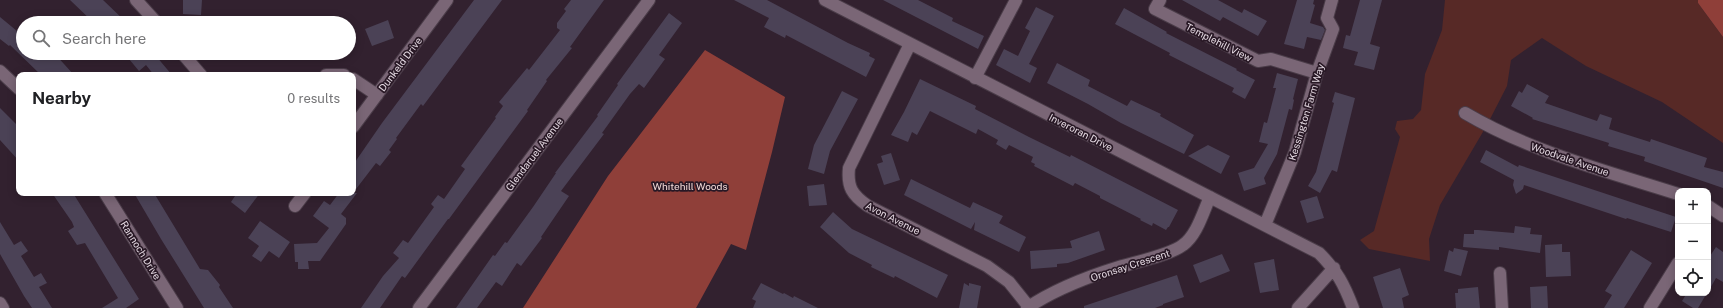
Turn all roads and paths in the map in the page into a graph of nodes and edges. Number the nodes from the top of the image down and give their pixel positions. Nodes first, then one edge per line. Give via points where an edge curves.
1 (447, 0) edge
2 (648, 0) edge
3 (825, 0) edge
4 (1016, 0) edge
5 (1160, 0) edge
6 (1332, 0) edge
7 (141, 2) edge
8 (152, 16) edge
9 (910, 44) junction
10 (188, 60) edge
11 (0, 71) edge
12 (198, 72) edge
13 (1317, 73) junction
14 (975, 78) junction
15 (356, 81) edge
16 (16, 86) edge
17 (377, 95) junction
18 (1466, 113) dead end
19 (356, 123) edge
20 (1675, 193) edge
21 (107, 196) edge
22 (303, 196) edge
23 (1210, 197) junction
24 (295, 206) dead end
25 (1265, 225) junction
26 (1334, 268) junction
27 (1675, 268) edge
28 (1500, 273) dead end
29 (0, 303) edge
30 (1028, 307) edge
31 (3, 308) edge
32 (176, 308) edge
33 (419, 308) edge
34 (1298, 308) edge
35 (1353, 308) edge
36 (1502, 308) edge
37 (1650, 308) edge

1 - 17 street, Dunkeld Drive
2 - 33 street, Glendaruel Avenue
3 - 9 street, Inveroran Drive
4 - 14 street
5 - 13 street, Templehill View via 1155,9 1258,61 1271,58
6 - 13 street, Kessington Farm Way via 1327,18 1334,29
7 - 8 street
9 - 14 street, Inveroran Drive
9 - 30 street, Avon Avenue via 849,168 850,187 854,195 868,206 987,266 1009,282
10 - 12 street
11 - 16 street
13 - 25 street, Kessington Farm Way via 1295,152
14 - 23 street, Inveroran Drive
15 - 17 street
17 - 19 street, Dunkeld Drive
18 - 20 street, Woodvale Avenue via 1516,140
21 - 32 street, Rannoch Drive
22 - 24 street
23 - 25 street, Inveroran Drive
23 - 30 street, Oronsay Crescent via 1190,238 1183,245 1173,251 1075,283
25 - 26 street, Inveroran Drive via 1319,253
26 - 34 street
26 - 35 street, Inveroran Drive
27 - 37 street
28 - 36 street
29 - 31 street

